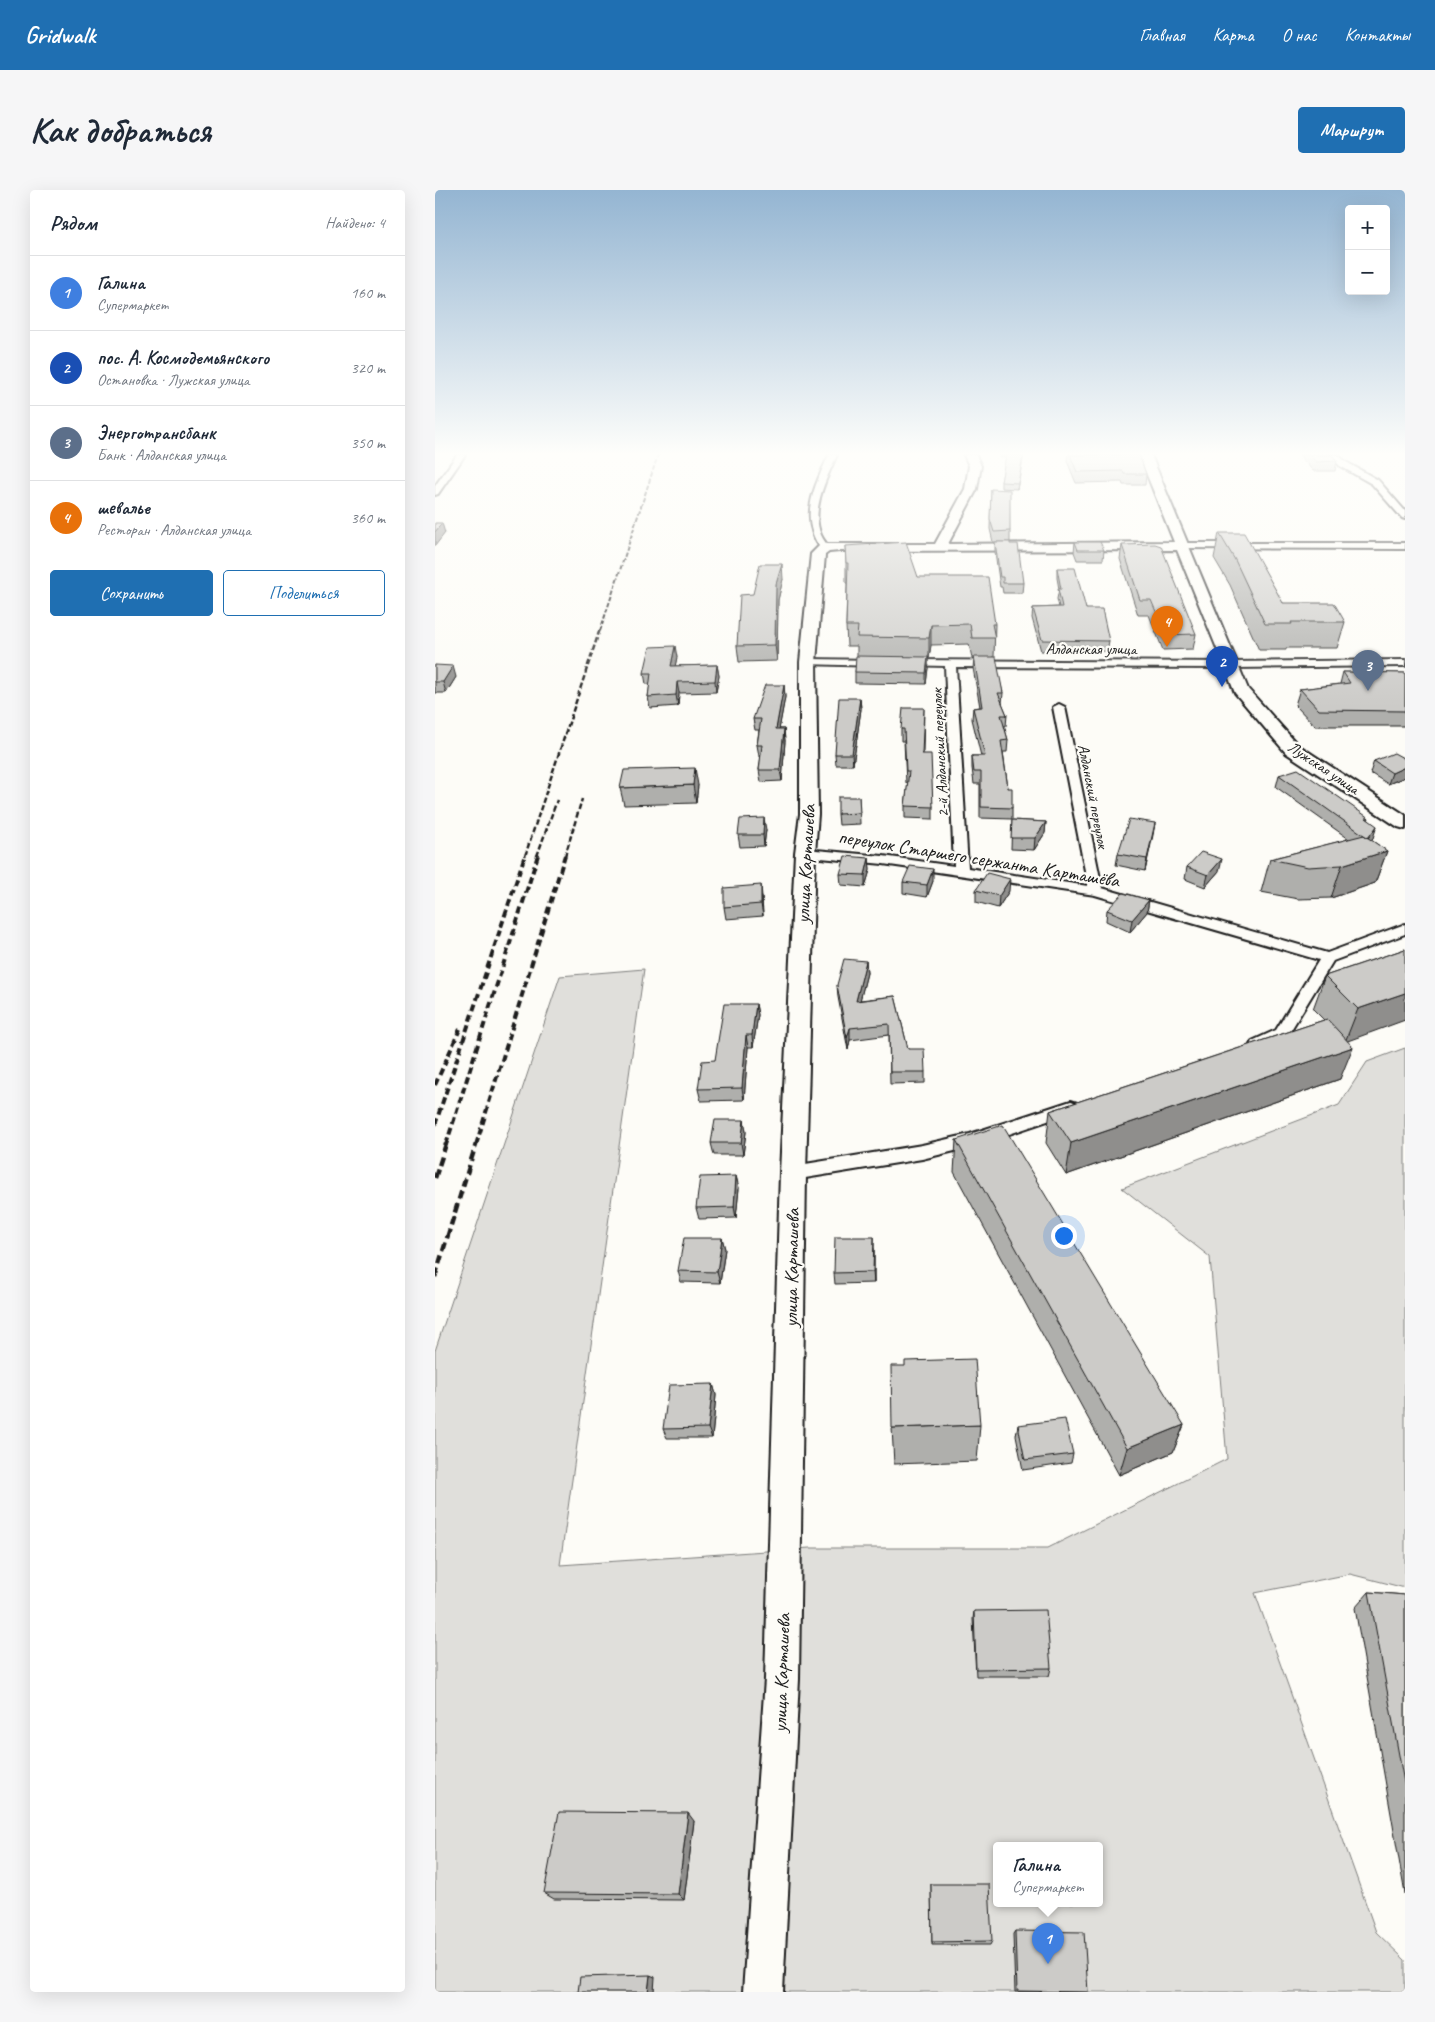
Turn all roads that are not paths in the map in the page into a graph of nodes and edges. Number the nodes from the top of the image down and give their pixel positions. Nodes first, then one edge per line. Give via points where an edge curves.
1 (819, 539) edge
2 (944, 539) edge
3 (1179, 539) edge
4 (1182, 546) junction
5 (1405, 546) edge
6 (825, 548) junction
7 (939, 548) junction
8 (808, 662) junction
9 (950, 663) junction
10 (1405, 663) edge
11 (1231, 665) junction
12 (1059, 707) dead end
13 (1405, 823) edge
14 (805, 853) junction
15 (961, 871) junction
16 (1096, 891) junction
17 (1405, 929) edge
18 (1328, 958) junction
19 (1246, 1049) edge
20 (1085, 1102) edge
21 (793, 1173) junction
22 (763, 1992) edge

1 - 6 street
2 - 7 main road
3 - 4 main road, Лужская улица
4 - 5 street
4 - 7 main road
4 - 11 main road, Лужская улица
6 - 7 main road
6 - 8 main road, улица Карташева via 817,554
8 - 9 street, Алданская улица
8 - 14 main road, улица Карташева via 809,814
9 - 11 street, Алданская улица
9 - 15 street, 2-й Алданский переулок
10 - 11 street, Алданская улица
11 - 13 main road, Лужская улица via 1241,690 1291,749
12 - 16 street, Алданский переулок
14 - 15 street, переулок Старшего сержанта Карташёва
14 - 21 main road, улица Карташева
15 - 16 street, переулок Старшего сержанта Карташёва
16 - 18 street, переулок Старшего сержанта Карташёва
17 - 18 street
18 - 19 street via 1281,1034
20 - 21 street via 971,1140 922,1152
21 - 22 main road, улица Карташева via 782,1679

